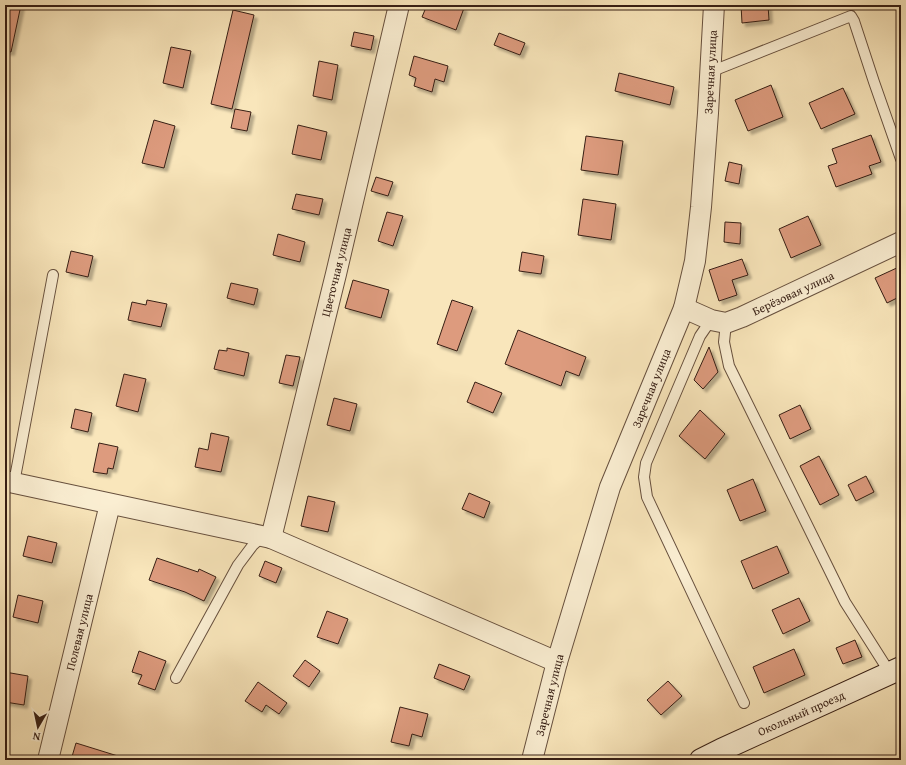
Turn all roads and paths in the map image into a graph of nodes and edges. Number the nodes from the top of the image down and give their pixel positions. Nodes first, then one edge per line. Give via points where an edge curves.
1 (399, 5) edge
2 (714, 5) edge
3 (710, 72) junction
4 (901, 159) edge
5 (901, 242) edge
6 (53, 275) dead end
7 (684, 308) junction
8 (718, 322) junction
9 (9, 482) edge
10 (110, 504) junction
11 (267, 537) junction
12 (557, 662) junction
13 (896, 670) edge
14 (176, 678) dead end
15 (744, 703) dead end
16 (48, 760) edge
17 (532, 760) edge
18 (701, 760) edge

1 - 11 street, Цветочная улица via 336,274
2 - 3 street, Заречная улица
3 - 4 lane via 851,16
3 - 7 street, Заречная улица via 701,207 695,261
5 - 8 street, Берёзовая улица via 742,317
6 - 9 lane
7 - 8 street
7 - 12 street, Заречная улица via 610,487
8 - 13 lane via 729,366 845,602
8 - 15 lane via 700,336 646,463 644,477 647,497
9 - 10 street
10 - 11 street
10 - 16 street, Полевая улица
11 - 12 street
11 - 14 lane via 253,545 238,565
12 - 17 street, Заречная улица
13 - 18 street, Окольный проезд

